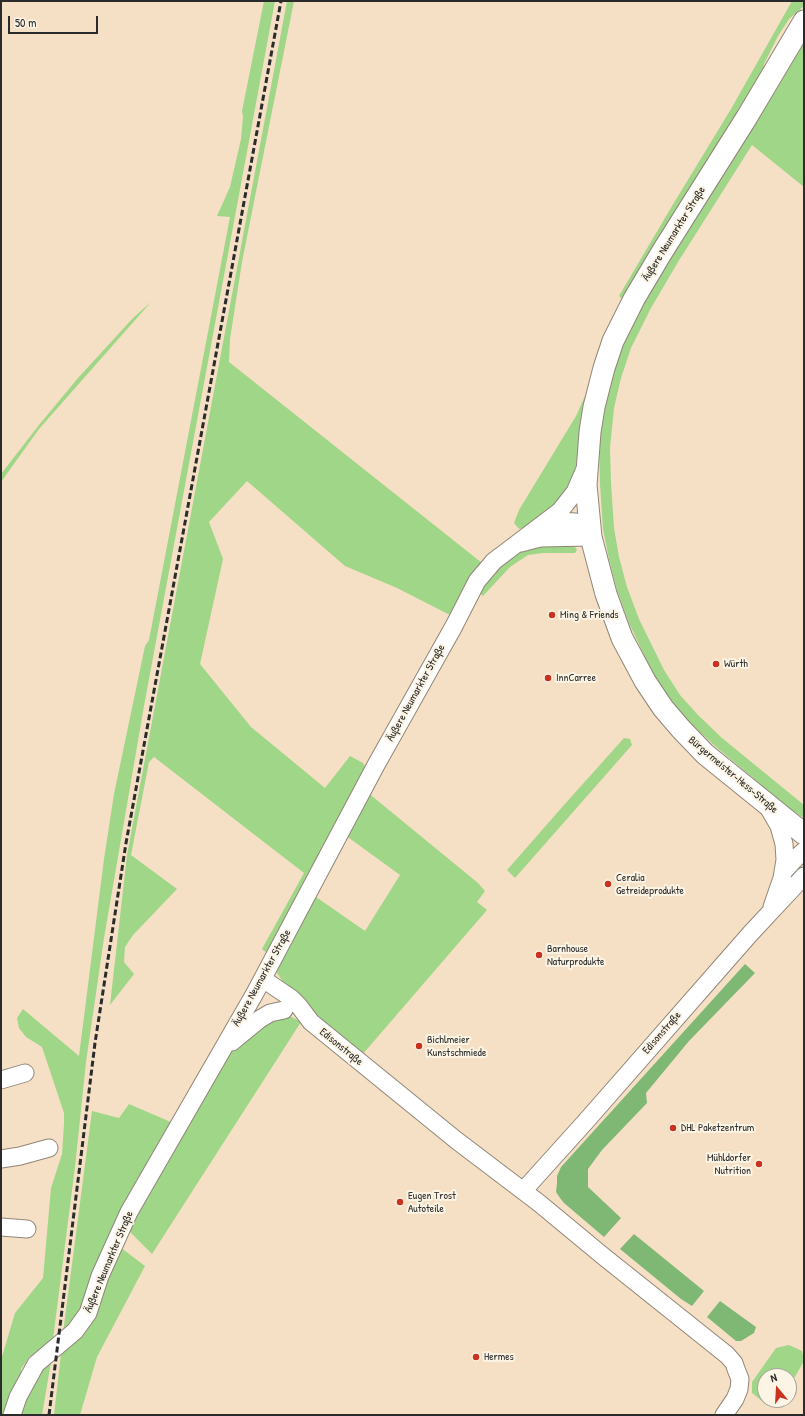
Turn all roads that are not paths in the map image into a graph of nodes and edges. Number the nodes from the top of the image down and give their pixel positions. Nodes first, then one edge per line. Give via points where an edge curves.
1 (804, 21) edge
2 (586, 464) junction
3 (543, 524) junction
4 (590, 530) junction
5 (519, 543) junction
6 (766, 804) junction
7 (804, 834) edge
8 (804, 851) edge
9 (783, 872) junction
10 (804, 876) edge
11 (804, 888) edge
12 (786, 896) junction
13 (770, 913) junction
14 (259, 986) junction
15 (286, 1011) junction
16 (311, 1022) junction
17 (223, 1050) junction
18 (26, 1073) dead end
19 (1, 1080) edge
20 (49, 1148) dead end
21 (1, 1159) edge
22 (523, 1191) junction
23 (1, 1227) edge
24 (27, 1229) dead end
25 (12, 1415) edge
26 (724, 1415) edge

1 - 2 main road, Äußere Neumarkter Straße via 624,318 613,341 598,387
2 - 3 street, Äußere Neumarkter Straße via 579,485 571,498 560,511
2 - 4 main road, Äußere Neumarkter Straße
3 - 4 street via 561,521
3 - 5 street, Äußere Neumarkter Straße
4 - 5 street, Äußere Neumarkter Straße
4 - 6 main road, Bürgermeister-Hess-Straße via 613,616 645,681 685,734 705,754
5 - 14 street, Äußere Neumarkter Straße via 494,562 478,581
6 - 7 main road, Bürgermeister-Hess-Straße
6 - 9 street via 779,826 784,844
8 - 9 street
9 - 13 street
10 - 12 street, Edisonstraße
11 - 12 street
12 - 13 street, Edisonstraße
13 - 22 street, Edisonstraße
14 - 15 street, Edisonstraße
14 - 16 street, Edisonstraße via 291,998
14 - 17 street, Äußere Neumarkter Straße
15 - 16 street, Edisonstraße
15 - 17 street via 260,1019
16 - 22 street, Edisonstraße
17 - 25 street, Äußere Neumarkter Straße via 129,1212 100,1276 88,1314 75,1331 36,1364 18,1397
18 - 19 street
20 - 21 street
22 - 26 street, Edisonstraße via 727,1355 734,1363 740,1379 735,1399
23 - 24 street

